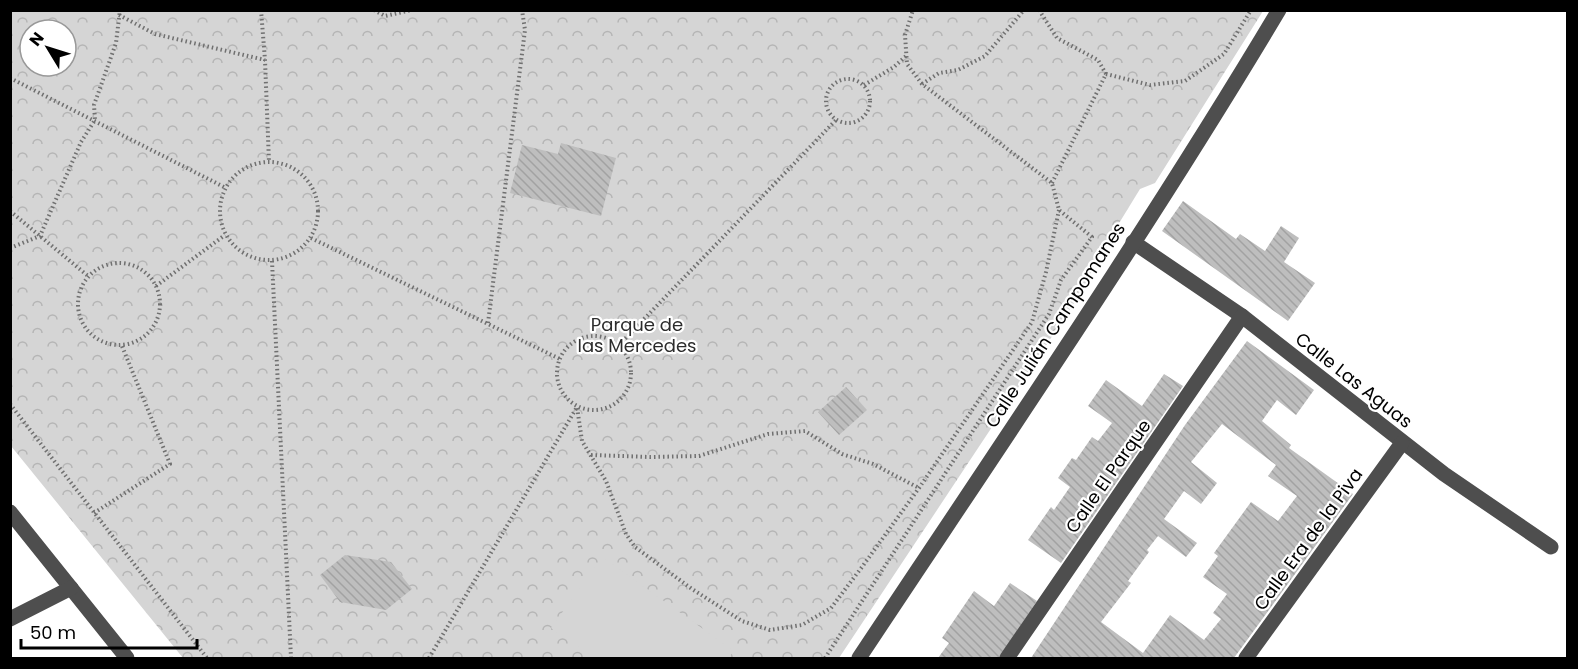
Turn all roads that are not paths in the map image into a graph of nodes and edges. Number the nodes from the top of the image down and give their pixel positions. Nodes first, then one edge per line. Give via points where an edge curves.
1 (1279, 10) edge
2 (1134, 242) junction
3 (1242, 316) junction
4 (1402, 443) junction
5 (10, 512) edge
6 (1551, 547) dead end
7 (71, 588) junction
8 (10, 619) edge
9 (127, 658) edge
10 (860, 658) edge
11 (1006, 658) edge
12 (1246, 658) edge

1 - 2 street, Calle Julián Campomanes
2 - 3 street, Calle Las Aguas
2 - 10 street, Calle Julián Campomanes
3 - 4 street, Calle Las Aguas
3 - 11 street, Calle El Parque
4 - 6 street, Calle Las Aguas
4 - 12 street, Calle Era de la Piva
5 - 7 street
7 - 8 street
7 - 9 street

